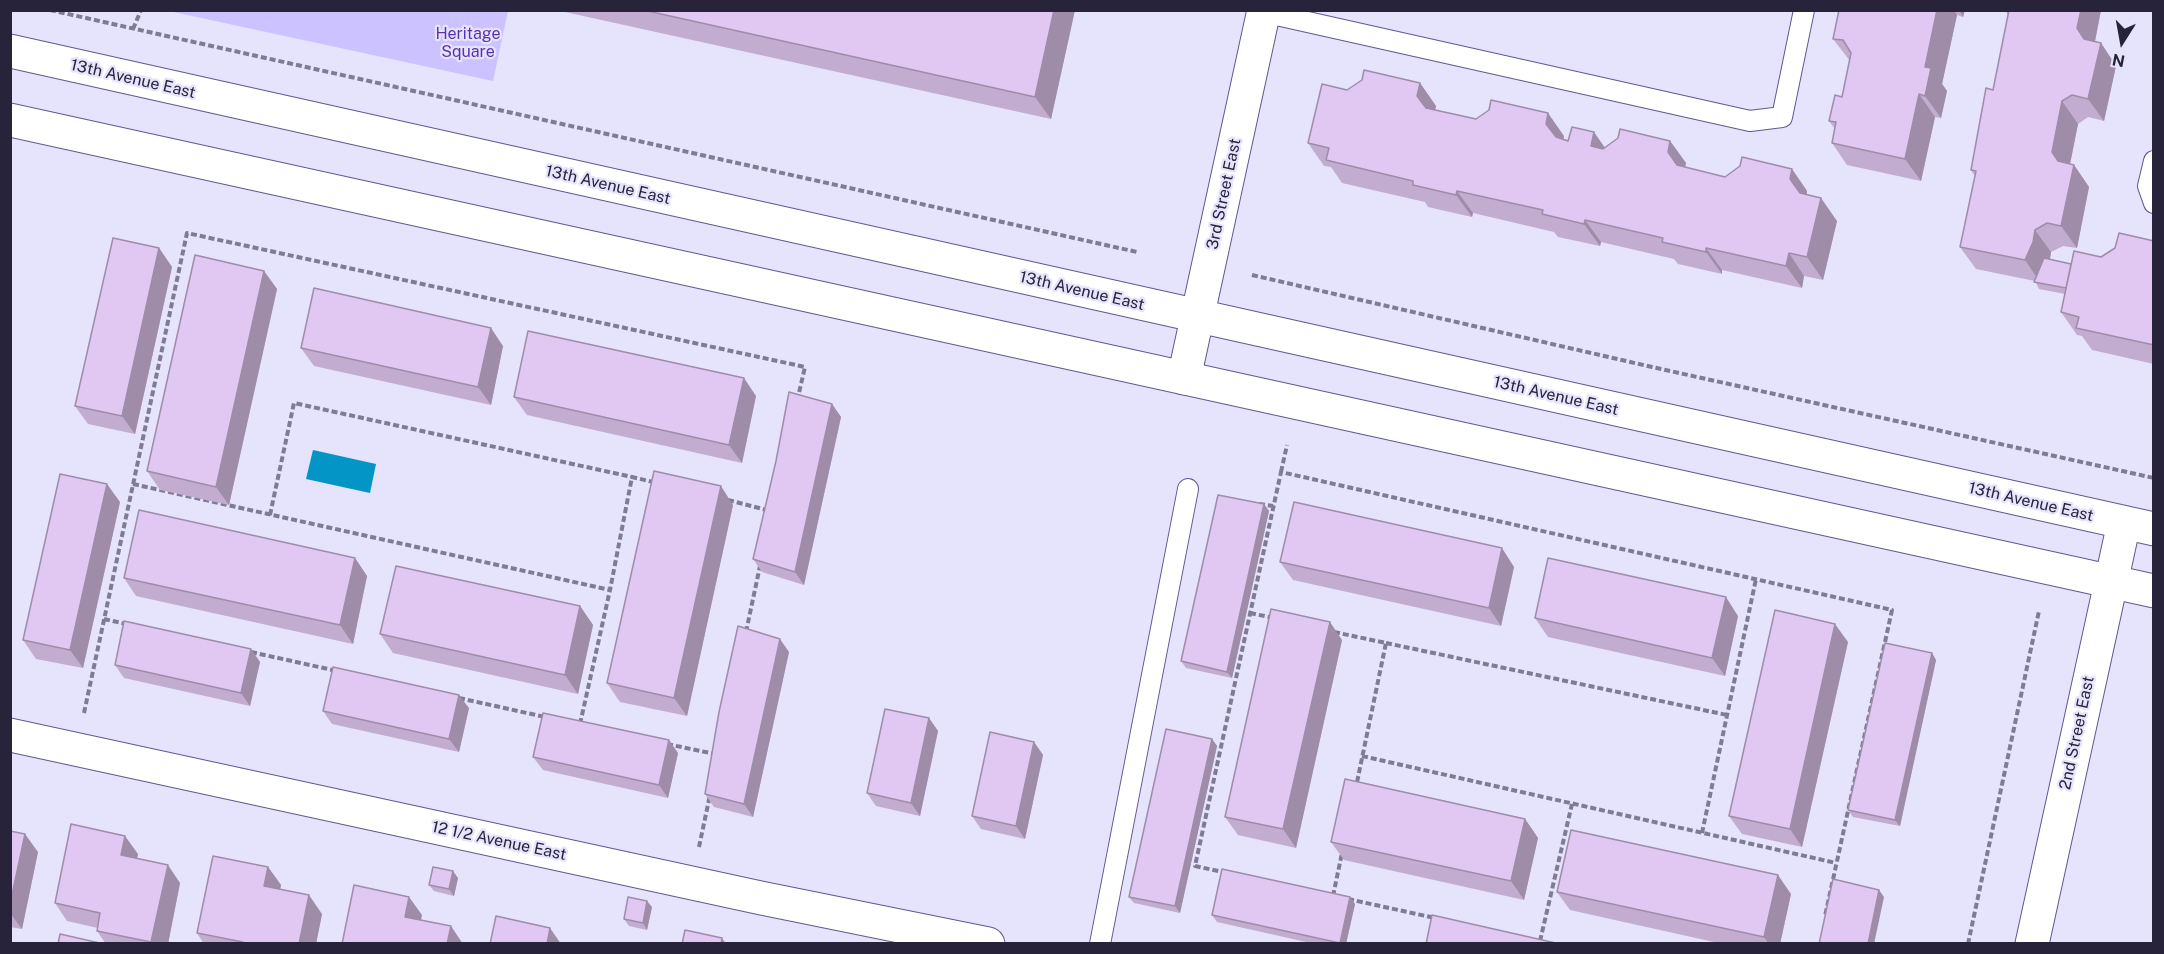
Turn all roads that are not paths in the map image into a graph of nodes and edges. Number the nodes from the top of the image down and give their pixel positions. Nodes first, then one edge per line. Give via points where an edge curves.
1 (1804, 10) edge
2 (1264, 11) edge
3 (10, 51) edge
4 (10, 120) edge
5 (2154, 161) edge
6 (2154, 203) edge
7 (1198, 317) junction
8 (1184, 378) junction
9 (1188, 489) dead end
10 (2139, 526) edge
11 (2110, 581) junction
12 (2154, 591) edge
13 (10, 735) edge
14 (988, 944) edge
15 (1100, 944) edge
16 (2032, 944) edge

1 - 2 lane via 1782,117 1750,121
2 - 7 main road, 3rd Street East
3 - 7 main road, 13th Avenue East
4 - 8 main road
5 - 6 lane via 2148,186
7 - 8 main road, 3rd Street East
7 - 10 main road, 13th Avenue East
8 - 11 main road
9 - 15 lane
10 - 11 main road, 2nd Street East
11 - 12 main road
11 - 16 main road, 2nd Street East
13 - 14 main road, 12 1/2 Avenue East

